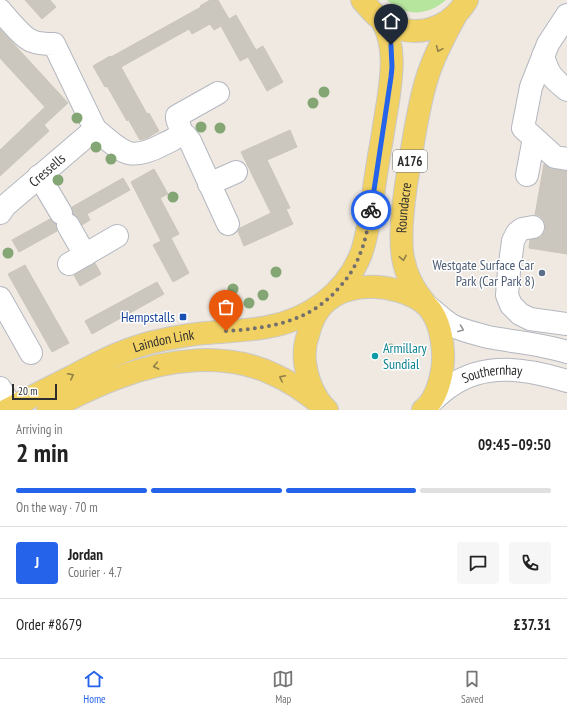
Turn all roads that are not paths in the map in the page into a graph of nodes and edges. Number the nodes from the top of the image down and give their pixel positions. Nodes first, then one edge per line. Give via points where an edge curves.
1 (362, 0) edge
2 (462, 7) edge
3 (0, 10) edge
4 (567, 15) edge
5 (382, 21) junction
6 (543, 56) junction
7 (567, 90) edge
8 (218, 93) dead end
9 (95, 128) junction
10 (180, 132) junction
11 (534, 138) junction
12 (567, 159) edge
13 (236, 172) dead end
14 (528, 175) dead end
15 (39, 176) junction
16 (209, 184) junction
17 (0, 212) edge
18 (228, 224) dead end
19 (533, 227) dead end
20 (117, 236) dead end
21 (0, 298) edge
22 (327, 301) junction
23 (429, 307) junction
24 (567, 324) edge
25 (566, 352) edge
26 (31, 353) dead end
27 (567, 381) edge
28 (0, 388) edge
29 (11, 409) edge
30 (425, 409) edge
31 (48, 410) edge
32 (326, 410) edge

1 - 5 main road, A176
2 - 5 main road, A176 via 443,24 426,30 405,30
2 -> 23 main road, Roundacre / A176 via 438,52 422,93 403,208 403,257 412,285
3 - 9 street via 30,41 54,44
4 - 6 street
5 - 22 main road, A176 via 391,45 392,67 368,227 354,267 340,288
6 - 7 street via 552,78
6 - 11 street via 531,87 523,128
8 - 10 street via 177,116
9 - 10 street via 120,149 132,154 154,149 177,137
9 - 15 street, Cressells
10 - 16 street via 190,141
11 - 12 street via 555,157
11 - 14 street
13 - 16 street
15 - 17 street, Cressells
15 - 20 street via 65,219 77,260
16 - 18 street
19 - 24 street via 522,229 512,241 507,295 511,305 530,319
21 - 26 street
22 - 23 main road, A176 via 348,290 379,286 404,292
29 -> 22 main road, Laindon Link via 94,365 135,348 183,335 248,330 283,324
22 - 32 main road, A176 via 320,308 309,329 304,359 311,387
23 -> 25 street via 442,319 467,331
23 - 30 main road, A176 via 440,330 443,354 441,375 433,398
27 - 30 street, Southernhay via 524,370 492,370 478,373 449,386
28 - 29 street
32 -> 31 main road, Laindon Link via 291,383 274,374 240,363 218,361 149,367 86,391

